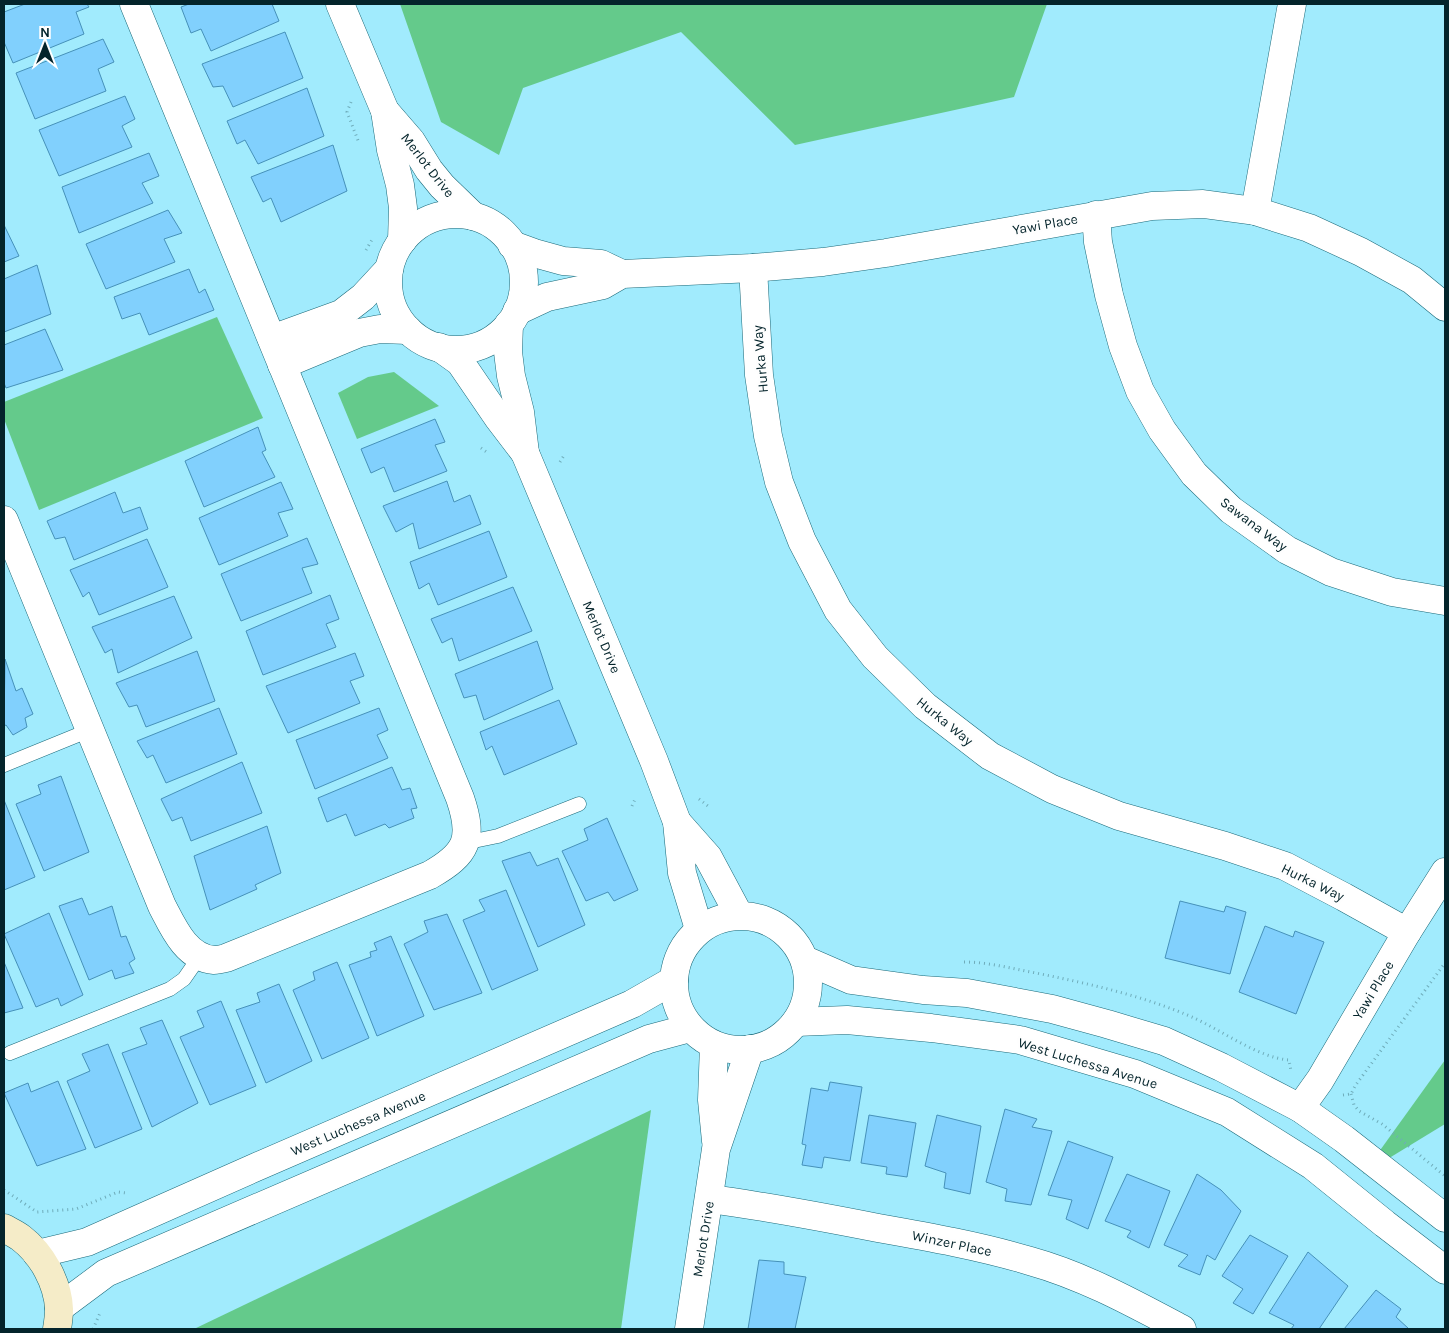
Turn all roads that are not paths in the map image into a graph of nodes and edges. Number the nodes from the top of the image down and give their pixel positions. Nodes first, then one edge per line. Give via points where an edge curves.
1 (134, 4) edge
2 (340, 4) edge
3 (1292, 4) edge
4 (385, 112) junction
5 (1255, 210) junction
6 (1096, 215) junction
7 (473, 216) junction
8 (402, 241) junction
9 (512, 244) junction
10 (753, 268) junction
11 (389, 269) junction
12 (622, 274) junction
13 (1445, 306) edge
14 (513, 317) junction
15 (408, 330) junction
16 (272, 339) junction
17 (439, 347) junction
18 (282, 365) junction
19 (525, 453) junction
20 (4, 520) edge
21 (1445, 601) edge
22 (90, 730) junction
23 (4, 765) edge
24 (580, 804) dead end
25 (678, 822) junction
26 (464, 843) junction
27 (1445, 872) edge
28 (739, 914) junction
29 (699, 929) junction
30 (1407, 932) junction
31 (200, 956) junction
32 (805, 960) junction
33 (674, 980) junction
34 (796, 1022) junction
35 (690, 1028) junction
36 (714, 1045) junction
37 (750, 1049) junction
38 (10, 1053) dead end
39 (1300, 1108) junction
40 (716, 1150) junction
41 (709, 1199) junction
42 (1445, 1218) edge
43 (4, 1228) edge
44 (37, 1254) junction
45 (1445, 1270) edge
46 (58, 1319) edge
47 (689, 1329) edge
48 (1182, 1329) edge

1 - 16 street
2 - 4 street, Merlot Drive
3 - 5 street
4 - 7 street, Merlot Drive via 411,141 442,186
4 - 8 street, Merlot Drive via 400,185
5 - 6 street, Yawi Place via 1203,204 1152,206
5 - 13 street, Yawi Place via 1309,228 1361,252 1412,280
6 - 10 street, Yawi Place via 877,254
6 - 21 street, Sawana Way via 1108,296 1140,391 1162,430 1194,474 1231,510 1287,550 1331,572 1392,592
7 - 8 street, Merlot Drive via 453,214 436,217 421,223
7 - 9 street, Merlot Drive via 492,224
8 - 11 street, Merlot Drive
9 - 12 street via 534,254 601,264
9 - 14 street, Merlot Drive via 523,271 520,305
10 - 12 street, Yawi Place
10 - 30 street, Hurka Way via 759,375 779,482 802,541 838,610 875,657 925,706 990,756 1052,789 1119,816 1285,866
11 - 15 street, Merlot Drive via 387,284 392,306
11 - 16 street via 363,297 341,314
12 - 14 street via 603,285 547,297
14 - 17 street, Merlot Drive via 500,333 481,345 459,350
14 - 19 street, Merlot Drive via 508,352
15 - 17 street, Merlot Drive via 419,340
15 - 18 street via 380,329 359,333
16 - 18 street
17 - 19 street, Merlot Drive via 460,362
18 - 26 street via 460,798 466,815
19 - 25 street, Merlot Drive
20 - 22 street
22 - 23 lane
22 - 31 street via 173,929
24 - 26 lane via 498,836
25 - 28 street, Merlot Drive via 708,857
25 - 29 street, Merlot Drive via 682,873
26 - 31 street via 458,856 430,875 226,958 214,960
27 - 30 street, Yawi Place
28 - 29 street via 718,919
28 - 32 street via 760,917 780,927 795,941
29 - 33 street via 683,946 674,968
30 - 39 street, Yawi Place via 1320,1080
31 - 38 lane via 184,979 170,989
32 - 34 street via 809,982 806,1003
32 - 39 street via 851,980 967,993 1052,1009 1164,1041
33 - 35 street via 673,991 680,1014
33 - 44 street, West Luchessa Avenue via 632,1004 88,1242
34 - 37 street via 781,1037 760,1048
34 - 45 street, West Luchessa Avenue via 847,1020 1020,1040 1135,1074 1227,1112 1313,1166
35 - 36 street
35 - 46 street via 650,1039 106,1273
36 - 37 street
36 - 40 street, Merlot Drive via 712,1100
37 - 40 street, Merlot Drive
39 - 42 street
40 - 41 street, Merlot Drive
41 - 47 street, Merlot Drive
41 - 48 street, Winzer Place via 964,1244 1031,1261 1128,1300
43 - 44 main road via 21,1238
44 - 46 main road via 55,1289

